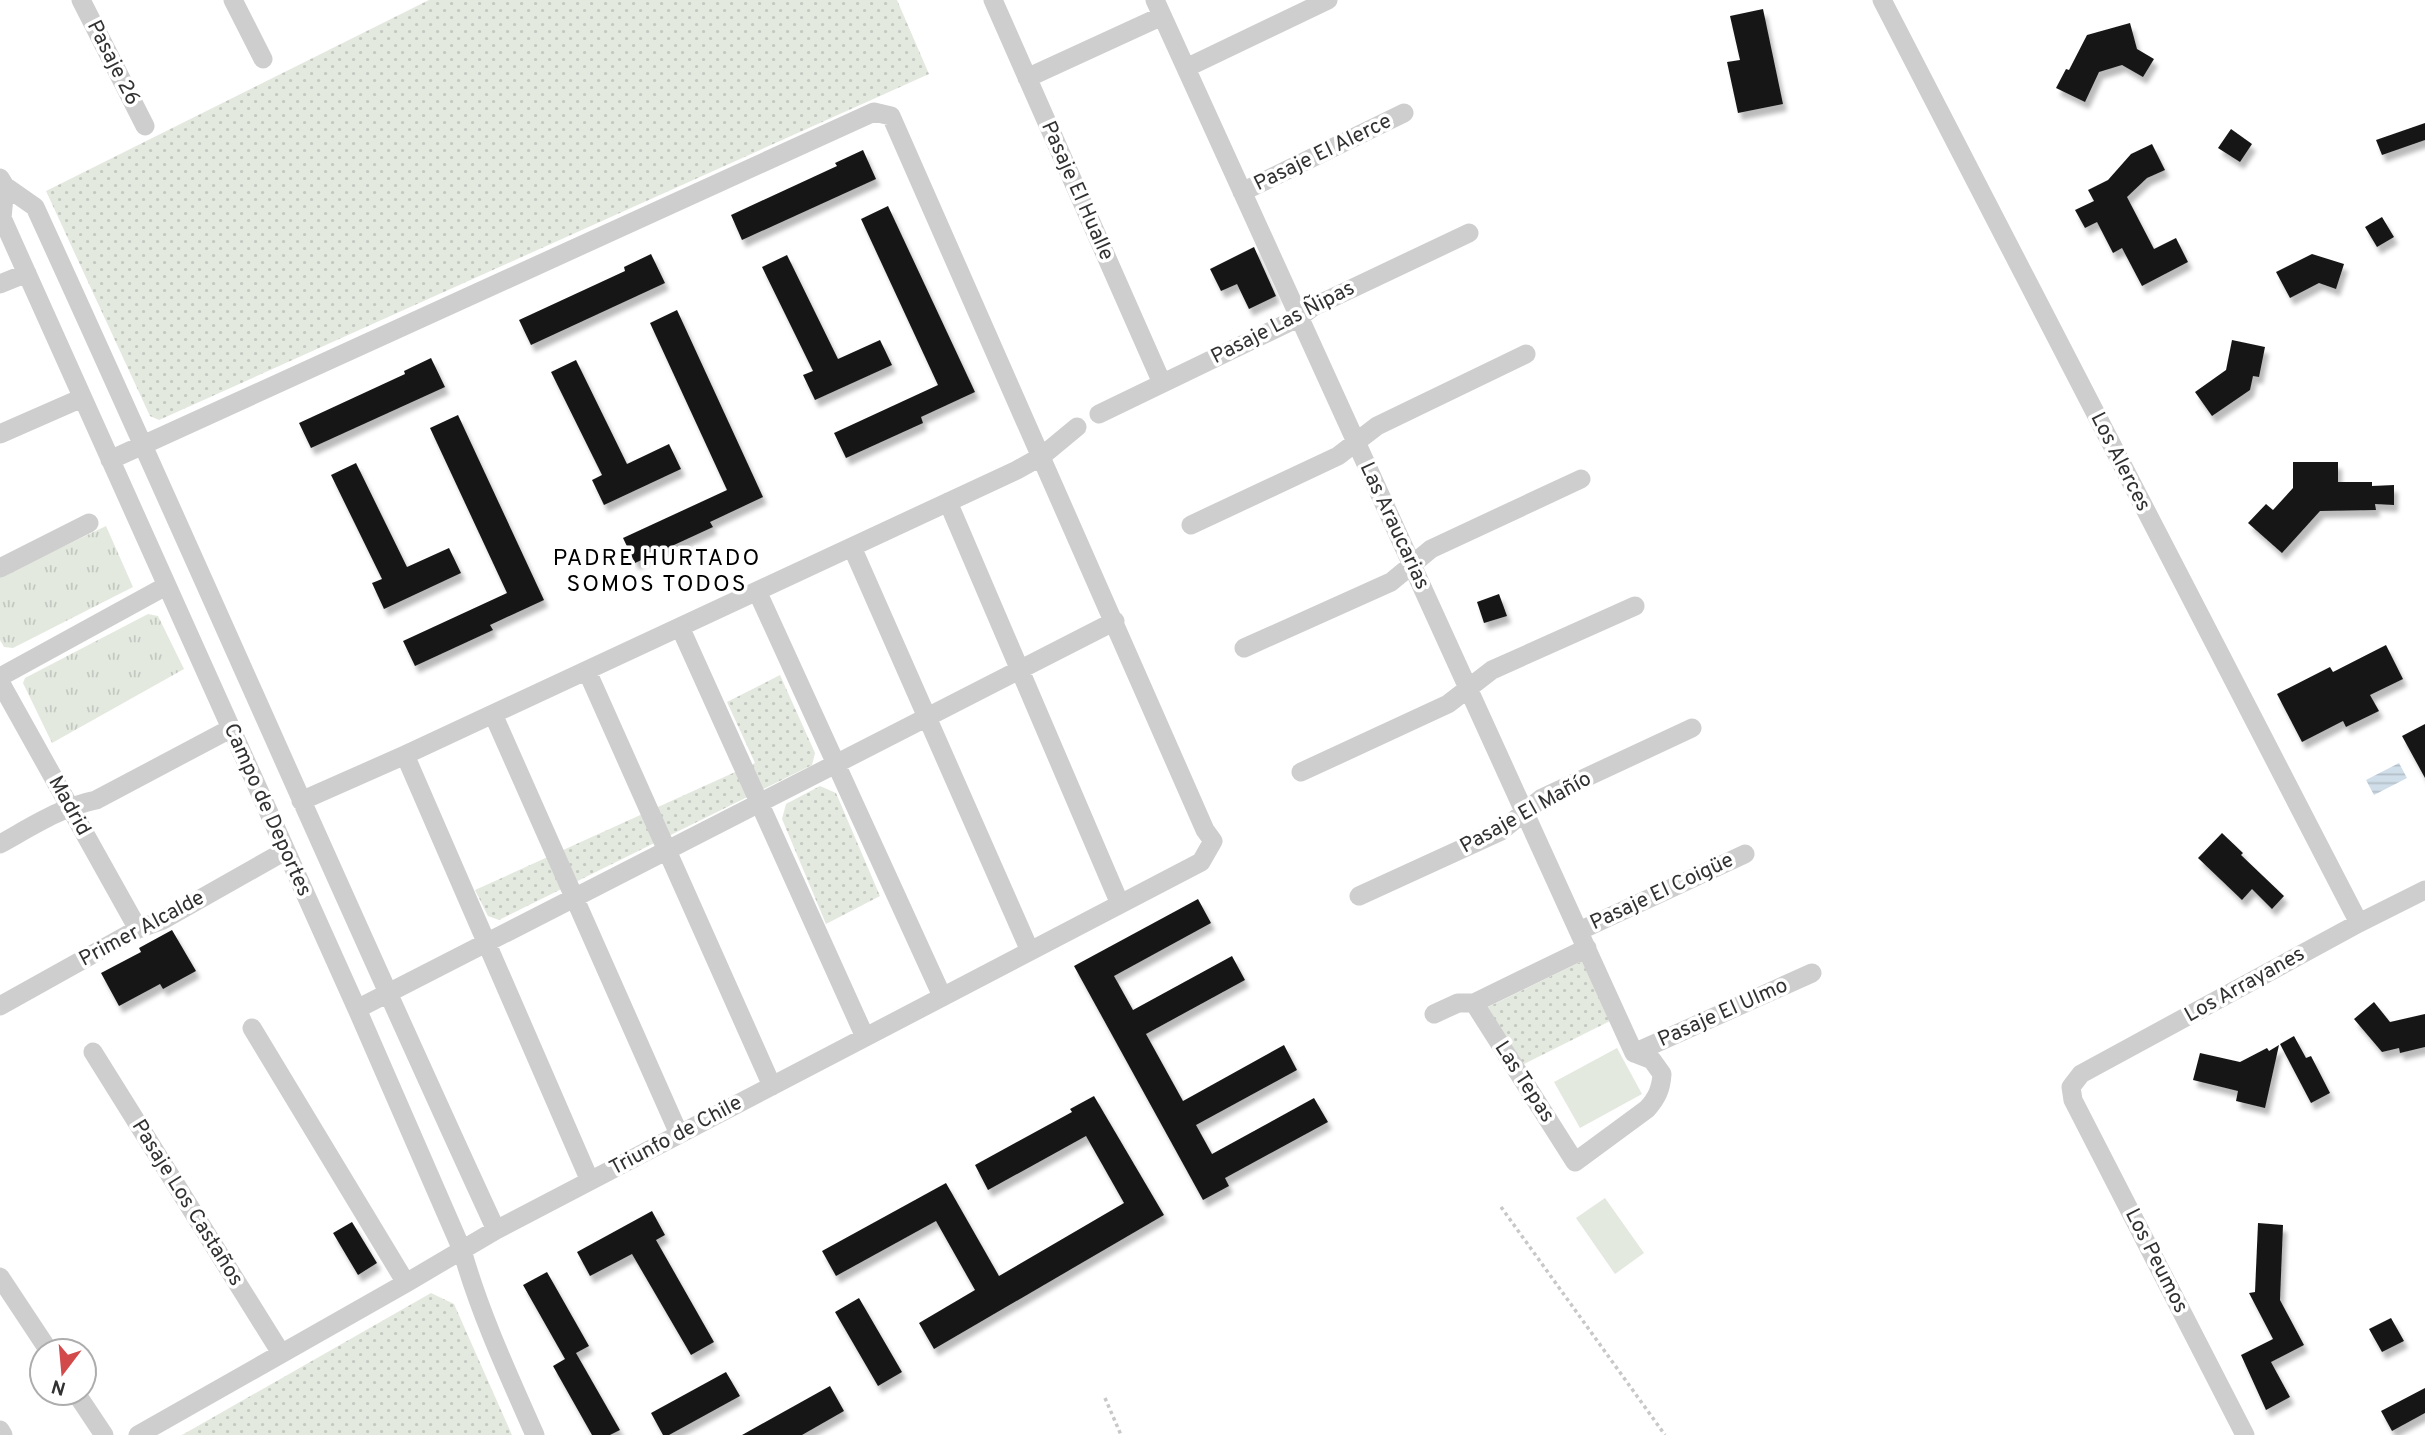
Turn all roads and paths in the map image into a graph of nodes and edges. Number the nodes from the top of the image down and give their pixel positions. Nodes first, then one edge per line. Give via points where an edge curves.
1 (81, 0) edge
2 (233, 0) edge
3 (993, 0) edge
4 (1328, 0) edge
5 (1882, 0) edge
6 (1158, 8) edge
7 (263, 59) dead end
8 (1186, 68) junction
9 (1027, 78) junction
10 (1404, 113) dead end
11 (145, 127) dead end
12 (2, 182) edge
13 (1242, 192) junction
14 (1469, 233) dead end
15 (27, 273) junction
16 (0, 284) edge
17 (1300, 317) junction
18 (1526, 354) dead end
19 (1162, 383) junction
20 (82, 398) junction
21 (1099, 414) dead end
22 (1077, 426) dead end
23 (0, 434) edge
24 (1356, 442) junction
25 (144, 445) junction
26 (1042, 456) junction
27 (110, 460) junction
28 (1581, 479) dead end
29 (948, 502) junction
30 (89, 523) dead end
31 (1191, 525) dead end
32 (852, 547) junction
33 (1412, 564) junction
34 (0, 568) edge
35 (166, 586) junction
36 (757, 591) junction
37 (1635, 606) dead end
38 (1115, 621) junction
39 (680, 627) junction
40 (1244, 648) dead end
41 (1020, 670) junction
42 (587, 671) junction
43 (0, 680) edge
44 (1468, 688) junction
45 (493, 714) junction
46 (927, 718) junction
47 (1692, 728) dead end
48 (230, 729) junction
49 (405, 755) junction
50 (836, 764) junction
51 (1301, 772) dead end
52 (302, 801) junction
53 (760, 804) junction
54 (70, 808) junction
55 (1525, 813) junction
56 (0, 844) edge
57 (285, 851) junction
58 (667, 851) junction
59 (1745, 854) dead end
60 (2425, 890) edge
61 (1359, 896) dead end
62 (575, 899) junction
63 (1120, 904) junction
64 (2359, 923) junction
65 (138, 929) junction
66 (1583, 939) junction
67 (487, 944) junction
68 (1030, 951) junction
69 (1812, 973) dead end
70 (387, 995) junction
71 (942, 996) junction
72 (1474, 1003) junction
73 (0, 1006) edge
74 (357, 1009) junction
75 (1434, 1014) dead end
76 (252, 1028) dead end
77 (864, 1037) junction
78 (93, 1052) dead end
79 (1634, 1052) junction
80 (772, 1086) junction
81 (2071, 1087) joint
82 (679, 1134) junction
83 (590, 1181) junction
84 (1501, 1207) dead end
85 (496, 1230) junction
86 (462, 1250) junction
87 (0, 1277) edge
88 (406, 1283) junction
89 (40, 1337) edge
90 (281, 1353) junction
91 (1105, 1398) dead end
92 (85, 1407) edge
93 (0, 1430) edge
94 (3, 1435) edge
95 (104, 1435) edge
96 (138, 1435) edge
97 (535, 1435) edge
98 (1121, 1435) edge
99 (1665, 1435) edge
100 (2245, 1435) edge

1 - 11 street, Pasaje 26
2 - 7 street
3 - 9 street, Pasaje El Hualle
4 - 8 street
5 - 64 street, Los Alerces
6 - 8 street, Las Araucarias
6 - 9 street
8 - 13 street, Las Araucarias
9 - 19 street, Pasaje El Hualle
10 - 13 street, Pasaje El Alerce
12 - 15 street, Campo de Deportes via 2,218
12 - 25 street, Campo de Deportes via 35,207
13 - 17 street, Las Araucarias
14 - 17 street, Pasaje Las Ñipas
15 - 16 street
15 - 20 street, Campo de Deportes
17 - 19 street, Pasaje Las Ñipas
17 - 24 street, Las Araucarias
18 - 24 street via 1377,426
19 - 21 street, Pasaje Las Ñipas
20 - 23 street
20 - 27 street, Campo de Deportes
22 - 26 street
24 - 31 street via 1339,456
24 - 33 street, Las Araucarias
25 - 26 street via 874,112 891,116
25 - 27 street
25 - 52 street, Campo de Deportes
26 - 29 street
26 - 38 street
27 - 35 street, Campo de Deportes
28 - 33 street via 1431,549
29 - 32 street
29 - 41 street
30 - 34 street
32 - 36 street
32 - 46 street
33 - 40 street via 1391,582
33 - 44 street, Las Araucarias
35 - 43 street
35 - 48 street, Campo de Deportes
36 - 39 street
36 - 50 street
37 - 44 street via 1492,670
38 - 41 street
38 - 63 street, Triunfo de Chile via 1213,841 1201,862
39 - 42 street
39 - 53 street
41 - 46 street
41 - 63 street
42 - 45 street
42 - 58 street
43 - 54 street, Madrid
44 - 51 street via 1448,704
44 - 55 street, Las Araucarias
45 - 49 street
45 - 62 street
46 - 50 street
46 - 68 street
47 - 55 street, Pasaje El Mañío via 1542,799
48 - 54 street via 96,800
48 - 57 street, Campo de Deportes
49 - 52 street
49 - 67 street
50 - 53 street
50 - 71 street
52 - 70 street, Campo de Deportes
53 - 58 street
53 - 77 street
54 - 56 street
54 - 65 street, Madrid
55 - 61 street, Pasaje El Mañío via 1501,831
55 - 66 street, Las Araucarias
57 - 65 street, Primer Alcalde via 163,920
57 - 74 street, Campo de Deportes
58 - 62 street
58 - 80 street
59 - 66 street, Pasaje El Coigüe
60 - 64 street, Los Arrayanes
62 - 67 street
62 - 82 street
63 - 68 street, Triunfo de Chile
64 - 81 street, Los Arrayanes via 2081,1074
65 - 73 street, Primer Alcalde
66 - 72 street, Pasaje El Coigüe
66 - 79 street, Las Araucarias
67 - 70 street
67 - 83 street
68 - 71 street, Triunfo de Chile
69 - 79 street, Pasaje El Ulmo
70 - 74 street
70 - 85 street, Campo de Deportes
71 - 77 street, Triunfo de Chile
72 - 75 street, Pasaje El Coigüe via 1458,1003
72 - 79 street, Las Tepas via 1575,1162 1655,1100 1662,1074 1652,1060
74 - 86 street, Campo de Deportes
76 - 88 street
77 - 80 street, Triunfo de Chile
78 - 90 street, Pasaje Los Castaños
80 - 82 street, Triunfo de Chile
81 - 100 street, Los Peumos via 2073,1100
82 - 83 street, Triunfo de Chile
83 - 85 street, Triunfo de Chile
84 - 99 path
85 - 86 street, Triunfo de Chile
86 - 88 street, Triunfo de Chile
86 - 97 street, Campo de Deportes via 472,1287
87 - 89 street
88 - 90 street, Triunfo de Chile
90 - 96 street, Triunfo de Chile
91 - 98 path
92 - 95 street
93 - 94 street

